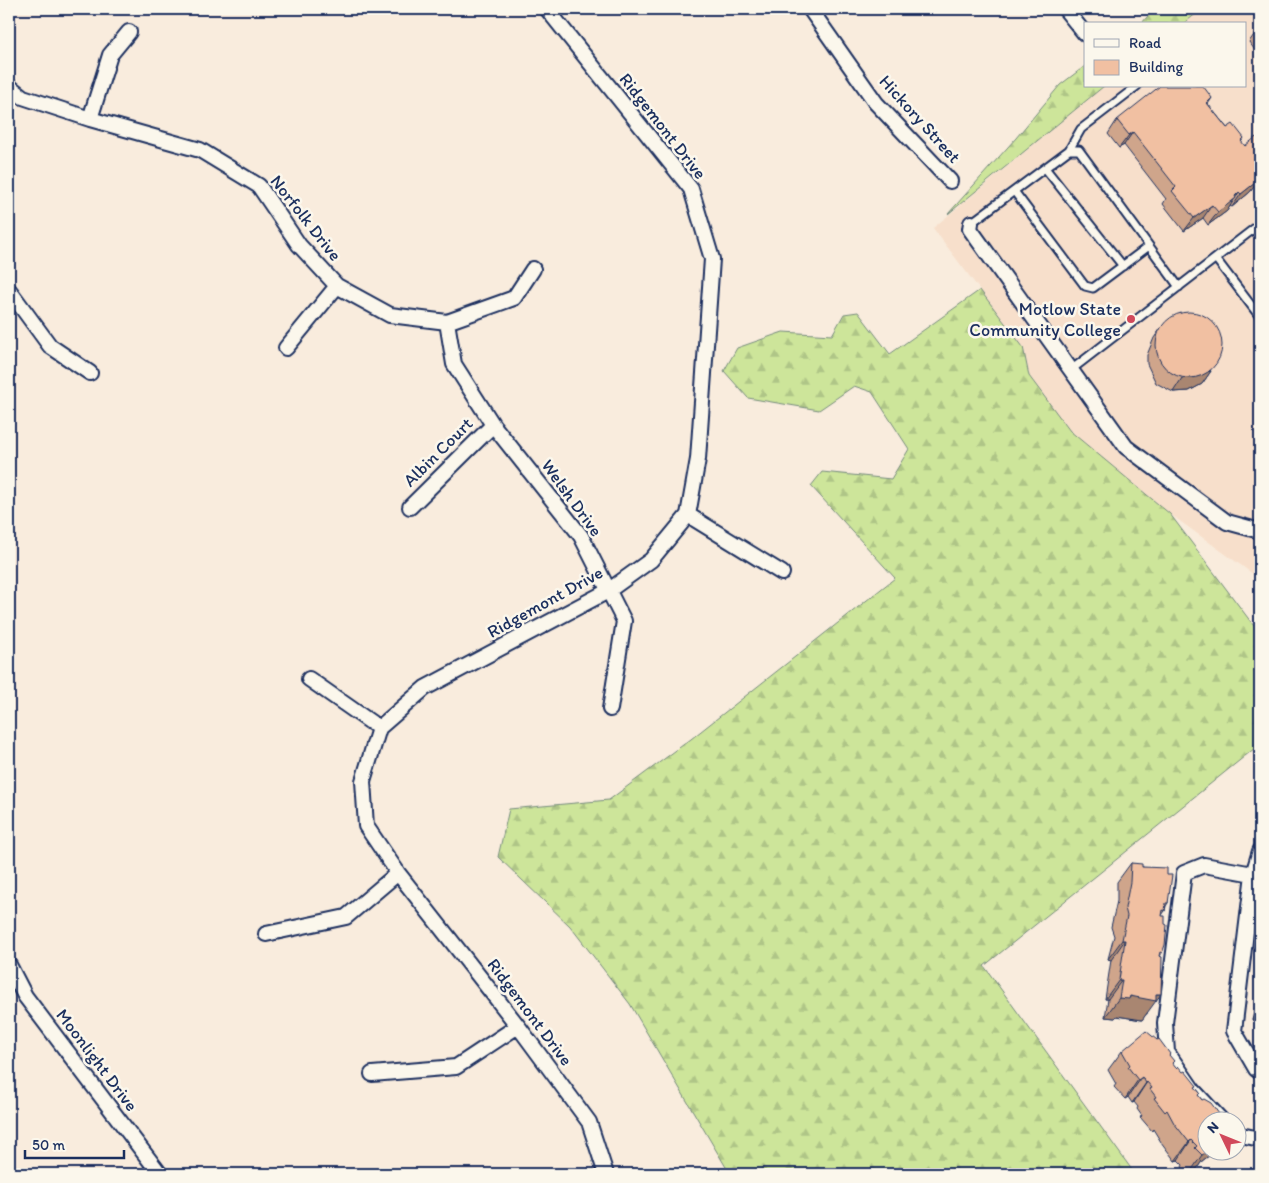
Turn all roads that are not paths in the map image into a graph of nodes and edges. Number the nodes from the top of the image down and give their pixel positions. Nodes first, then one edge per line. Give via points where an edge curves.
1 (547, 9) edge
2 (810, 9) edge
3 (1065, 9) edge
4 (129, 32) dead end
5 (1084, 33) edge
6 (9, 86) edge
7 (1134, 88) edge
8 (90, 119) junction
9 (1069, 150) junction
10 (1045, 168) junction
11 (950, 181) dead end
12 (1014, 191) junction
13 (971, 223) joint
14 (1260, 224) edge
15 (1149, 246) junction
16 (1216, 259) junction
17 (1123, 266) junction
18 (533, 269) dead end
19 (337, 286) junction
20 (1179, 287) junction
21 (9, 290) edge
22 (1260, 317) edge
23 (447, 322) junction
24 (286, 348) dead end
25 (1071, 370) junction
26 (90, 373) dead end
27 (493, 424) junction
28 (410, 507) dead end
29 (688, 515) junction
30 (1260, 531) edge
31 (782, 573) dead end
32 (608, 591) junction
33 (308, 679) dead end
34 (610, 709) dead end
35 (379, 728) junction
36 (1260, 851) edge
37 (398, 873) junction
38 (1253, 874) junction
39 (266, 934) dead end
40 (9, 964) edge
41 (518, 1026) junction
42 (1260, 1072) edge
43 (372, 1074) dead end
44 (1213, 1110) edge
45 (1246, 1136) edge
46 (1260, 1139) edge
47 (160, 1174) edge
48 (606, 1174) edge

1 - 29 street, Ridgemont Drive via 691,189 712,259 698,459
2 - 11 street, Hickory Street via 876,103
3 - 5 street
4 - 8 street via 110,55
6 - 8 street, Norfolk Drive via 23,97
7 - 9 lane via 1081,129
8 - 19 street, Norfolk Drive via 200,150 259,186 299,245
9 - 10 lane
9 - 15 lane via 1079,150
10 - 12 lane
10 - 17 lane
12 - 13 lane
12 - 17 lane via 1085,286 1093,288
13 - 25 street via 970,229
14 - 16 lane
15 - 17 lane
15 - 20 lane
16 - 20 lane
16 - 22 lane
18 - 23 street, Norfolk Drive via 514,298
19 - 23 street, Norfolk Drive via 390,315
19 - 24 street
20 - 25 lane
21 - 26 street via 50,346
23 - 27 street, Welsh Drive via 454,364
25 - 30 street via 1126,447 1226,522
27 - 28 street, Albin Court
27 - 32 street, Welsh Drive via 581,536
29 - 31 street
29 - 32 street, Ridgemont Drive via 651,560
32 - 34 street, Welsh Drive via 624,621
32 - 35 street, Ridgemont Drive via 425,688
33 - 35 street
35 - 37 street, Ridgemont Drive via 363,781 366,826
36 - 38 street
37 - 39 street via 346,917
37 - 41 street, Ridgemont Drive
38 - 42 street via 1234,1031
38 - 44 street via 1204,865 1184,873 1165,1023 1168,1052 1194,1090
40 - 47 street, Moonlight Drive via 25,996
41 - 43 street via 456,1067
41 - 48 street, Ridgemont Drive via 589,1122
45 - 46 street

